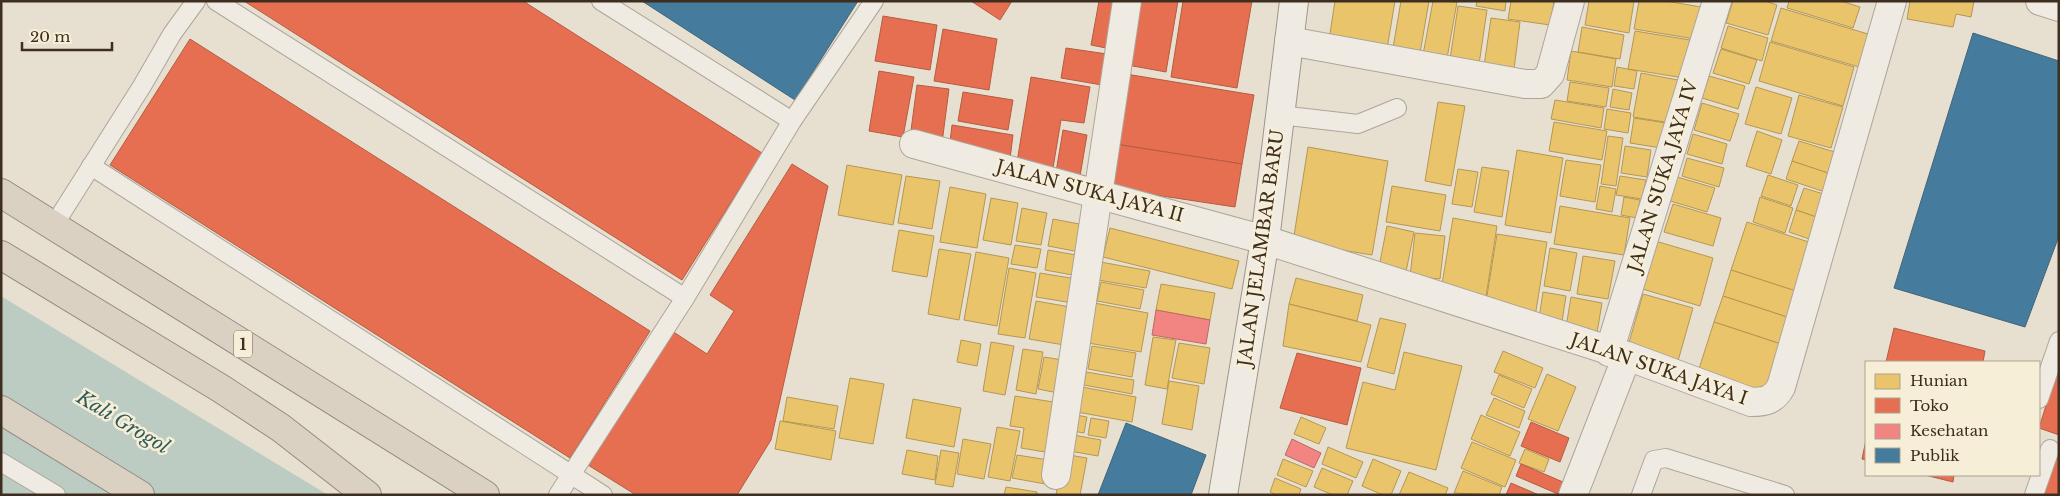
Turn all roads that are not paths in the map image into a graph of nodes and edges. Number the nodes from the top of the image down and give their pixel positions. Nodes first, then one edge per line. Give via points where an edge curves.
1 (196, 1) edge
2 (216, 1) edge
3 (601, 1) edge
4 (874, 1) edge
5 (1127, 1) edge
6 (1294, 1) edge
7 (1570, 1) edge
8 (1717, 1) edge
9 (1892, 1) edge
10 (2040, 1) edge
11 (2059, 7) edge
12 (1289, 41) junction
13 (1397, 108) dead end
14 (1280, 116) junction
15 (792, 120) junction
16 (914, 144) dead end
17 (91, 166) junction
18 (1, 193) edge
19 (1098, 194) junction
20 (54, 225) junction
21 (1265, 240) junction
22 (1, 255) edge
23 (686, 298) junction
24 (2059, 341) edge
25 (1618, 354) junction
26 (2040, 396) edge
27 (1, 410) edge
28 (2049, 448) edge
29 (1, 462) edge
30 (570, 475) junction
31 (1056, 475) dead end
32 (56, 495) edge
33 (140, 495) edge
34 (366, 495) edge
35 (485, 495) edge
36 (558, 495) edge
37 (603, 495) edge
38 (1224, 495) edge
39 (1573, 495) edge
40 (1641, 495) edge
41 (1785, 495) edge
42 (2034, 495) edge

1 - 17 lane via 172,34
2 - 23 lane
3 - 15 lane
4 - 15 lane
5 - 19 street
6 - 12 street, JALAN JELAMBAR BARU
7 - 12 street via 1550,74 1541,84 1525,84
8 - 25 street, JALAN SUKA JAYA IV
9 - 25 street, JALAN SUKA JAYA I via 1778,393 1764,402 1751,402
10 - 11 street
12 - 14 street, JALAN JELAMBAR BARU
13 - 14 lane via 1358,124
14 - 21 street, JALAN JELAMBAR BARU
15 - 23 lane
16 - 19 street, JALAN SUKA JAYA II
17 - 20 lane
17 - 30 lane
18 - 20 highway, 1
19 - 21 street, JALAN SUKA JAYA II
19 - 31 street
20 - 35 highway, 1
21 - 25 street, JALAN SUKA JAYA I
21 - 38 street, JALAN JELAMBAR BARU
22 - 34 highway via 281,428
23 - 30 lane
24 - 26 lane
25 - 39 street, JALAN SUKA JAYA IV
27 - 33 highway
28 - 42 lane
29 - 32 lane
30 - 36 lane
30 - 37 lane
40 - 41 lane via 1654,460 1666,458

